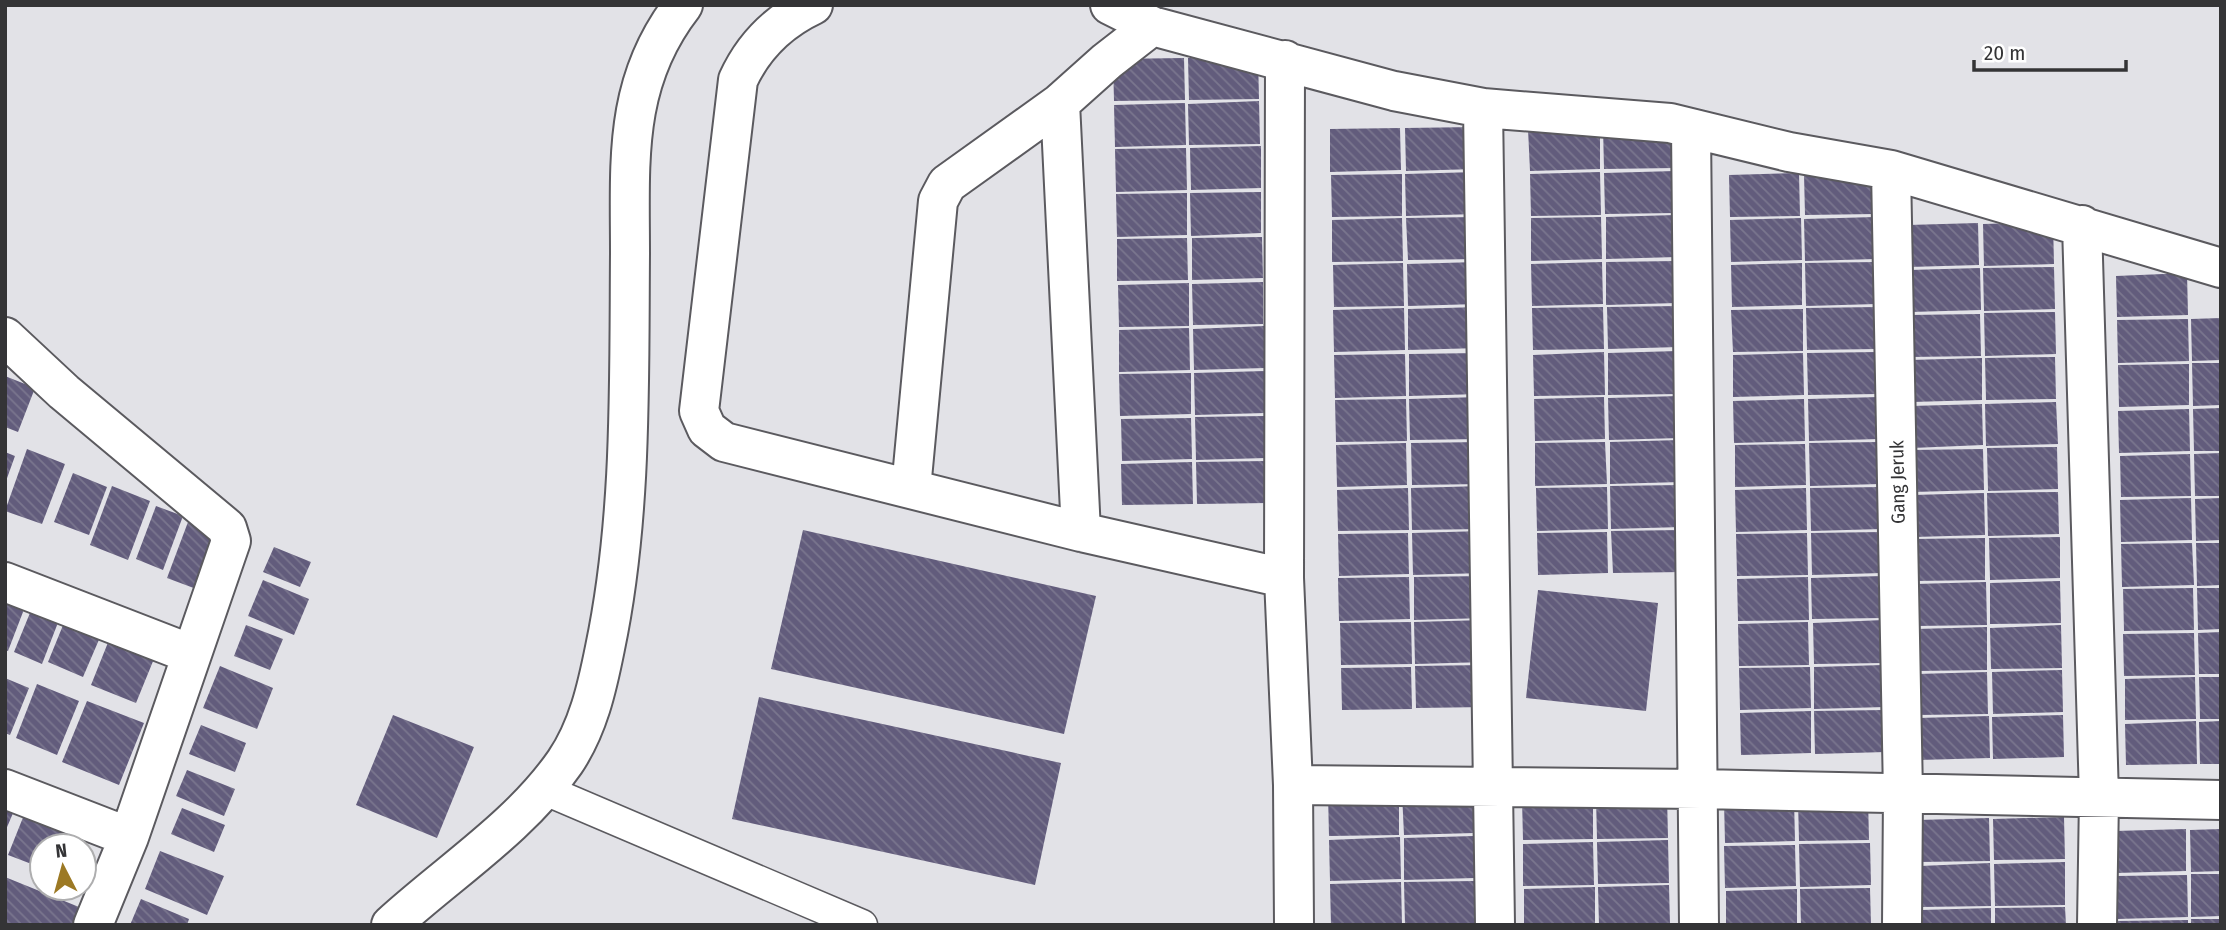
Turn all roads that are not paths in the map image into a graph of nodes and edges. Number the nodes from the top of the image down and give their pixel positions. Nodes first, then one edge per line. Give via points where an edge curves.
1 (683, 5) edge
2 (1110, 5) edge
3 (799, 9) edge
4 (1152, 26) junction
5 (1285, 60) junction
6 (1060, 103) junction
7 (1483, 108) junction
8 (1691, 129) junction
9 (1891, 170) junction
10 (2082, 225) junction
11 (2221, 268) edge
12 (5, 337) edge
13 (5, 369) edge
14 (64, 392) junction
15 (911, 489) junction
16 (1081, 532) junction
17 (1284, 578) junction
18 (5, 582) edge
19 (191, 654) junction
20 (1293, 785) junction
21 (1492, 786) junction
22 (5, 789) edge
23 (543, 789) junction
24 (1700, 789) junction
25 (1903, 794) junction
26 (2099, 797) junction
27 (2221, 800) edge
28 (129, 837) junction
29 (93, 925) edge
30 (391, 925) edge
31 (862, 925) edge
32 (1294, 925) edge
33 (1495, 925) edge
34 (1699, 925) edge
35 (1902, 925) edge
36 (2097, 925) edge

1 - 23 street via 655,44 636,103 628,440 614,606 596,695 584,726
2 - 4 street
3 - 15 street via 749,55 738,80 699,411 707,429 724,442
4 - 5 street
4 - 6 street
5 - 7 street
5 - 17 street
6 - 15 street via 947,184 938,201
6 - 16 street
7 - 8 street via 1670,122
7 - 21 street
8 - 9 street
8 - 24 street
9 - 10 street
9 - 25 street, Gang Jeruk
10 - 11 street
10 - 26 street
12 - 14 street
13 - 14 street
14 - 19 street via 227,528 231,541 228,555
15 - 16 street
16 - 17 street
17 - 20 street
18 - 19 street
19 - 28 street
20 - 21 street
20 - 32 street
21 - 24 street
21 - 33 street
22 - 28 street
23 - 30 street
23 - 31 lane
24 - 25 street
24 - 34 street
25 - 26 street
25 - 35 street, Gang Jeruk
26 - 27 street
26 - 36 street
28 - 29 street

